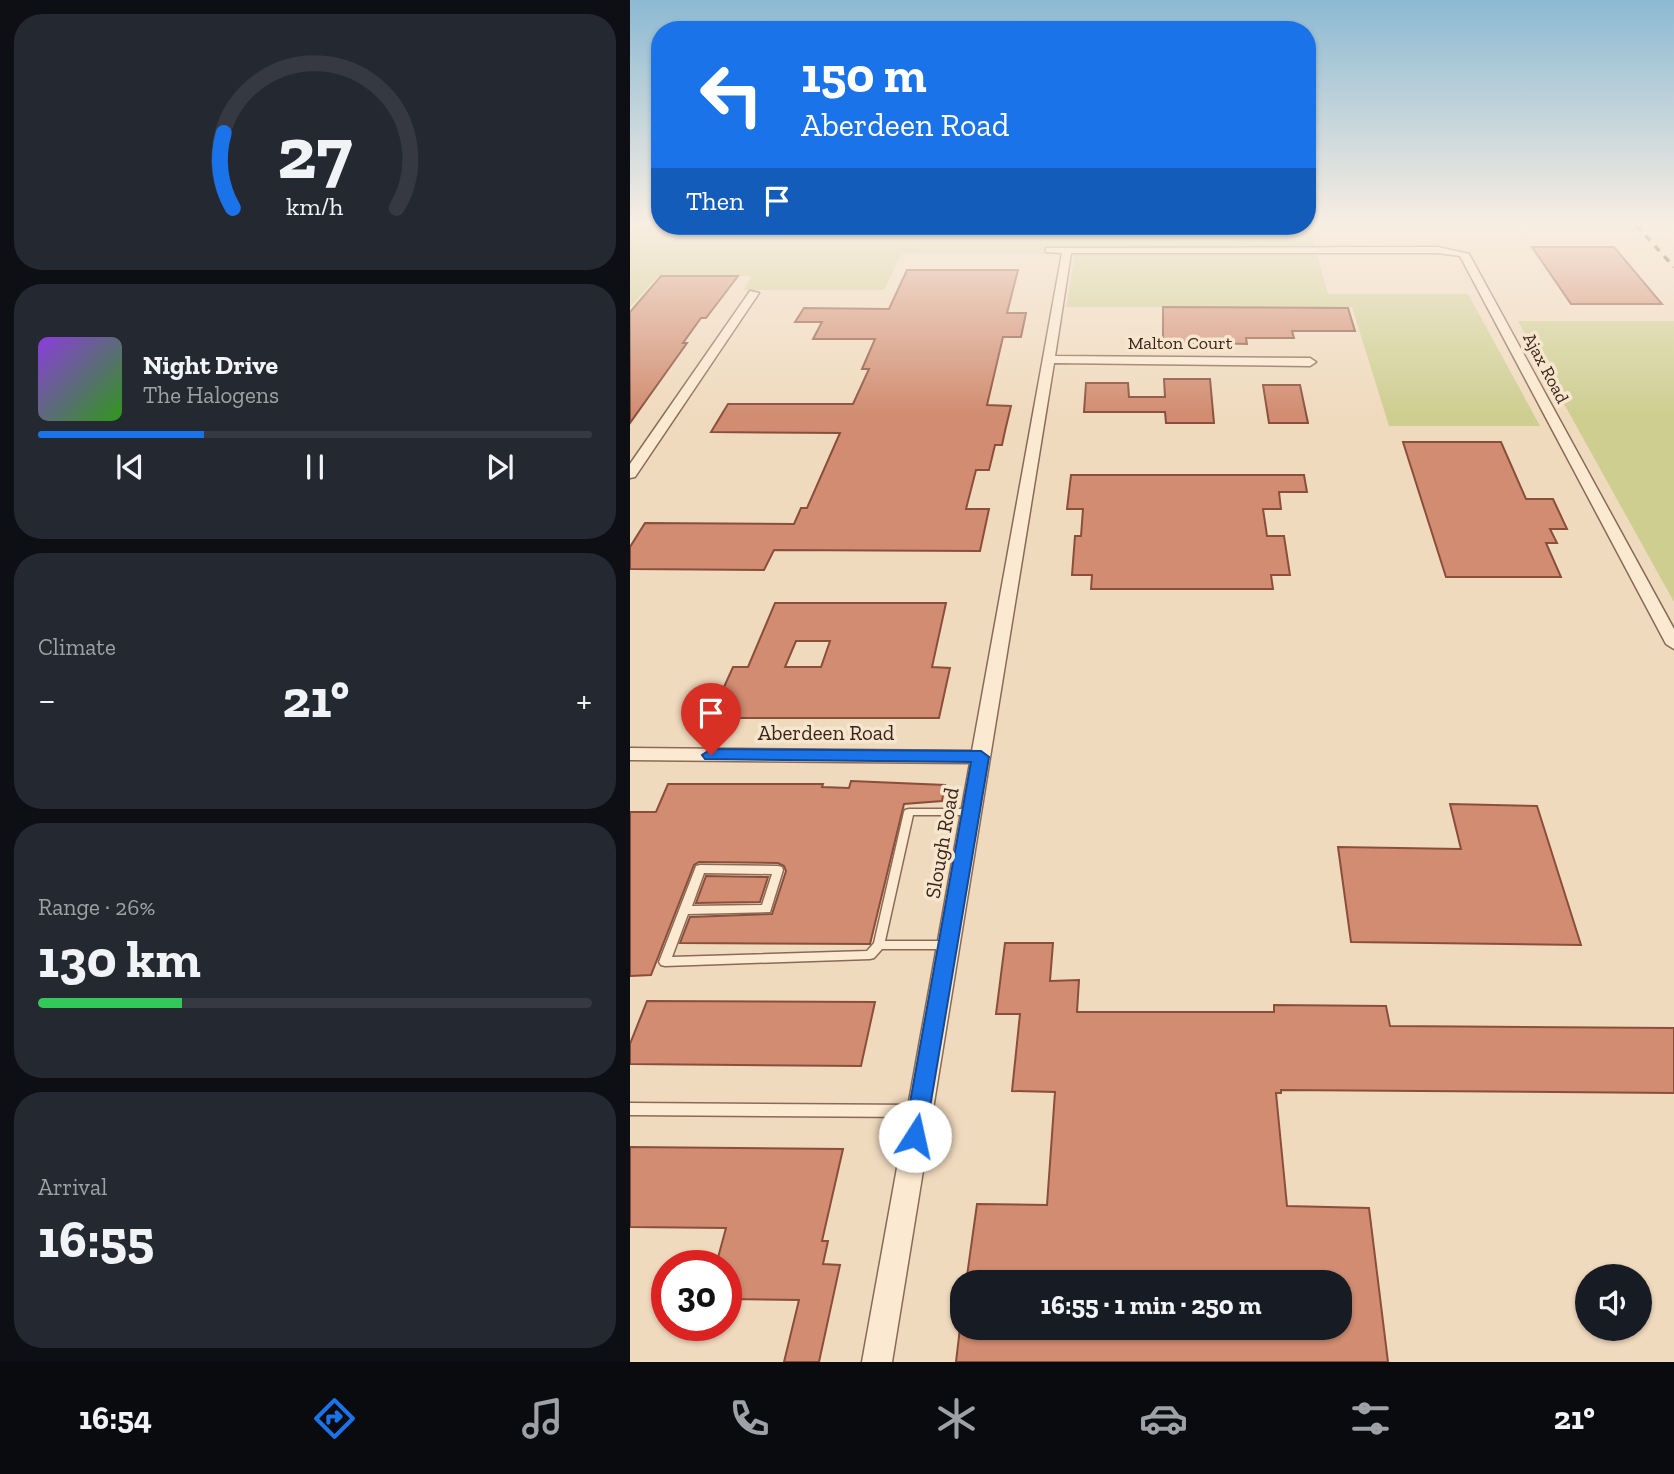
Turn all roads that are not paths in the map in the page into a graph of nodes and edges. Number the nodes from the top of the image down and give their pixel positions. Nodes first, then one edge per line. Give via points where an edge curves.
1 (1054, 289) edge
2 (1483, 289) edge
3 (754, 293) dead end
4 (1048, 359) junction
5 (1310, 362) dead end
6 (630, 474) edge
7 (1674, 643) edge
8 (630, 754) edge
9 (981, 757) junction
10 (971, 812) junction
11 (684, 910) junction
12 (879, 945) junction
13 (948, 945) junction
14 (630, 1109) edge
15 (920, 1111) junction
16 (877, 1362) edge

1 - 4 street, Slough Road
2 - 7 street, Ajax Road
3 - 6 street
4 - 5 street, Malton Court
4 - 9 street, Slough Road
8 - 9 street, Aberdeen Road
9 - 10 street, Slough Road
10 - 12 lane via 909,812
10 - 13 street, Slough Road
11 - 11 lane via 700,869 778,870 766,909
11 - 12 lane via 664,962 870,955
12 - 13 lane
13 - 15 street, Slough Road
14 - 15 lane
15 - 16 street, Slough Road

